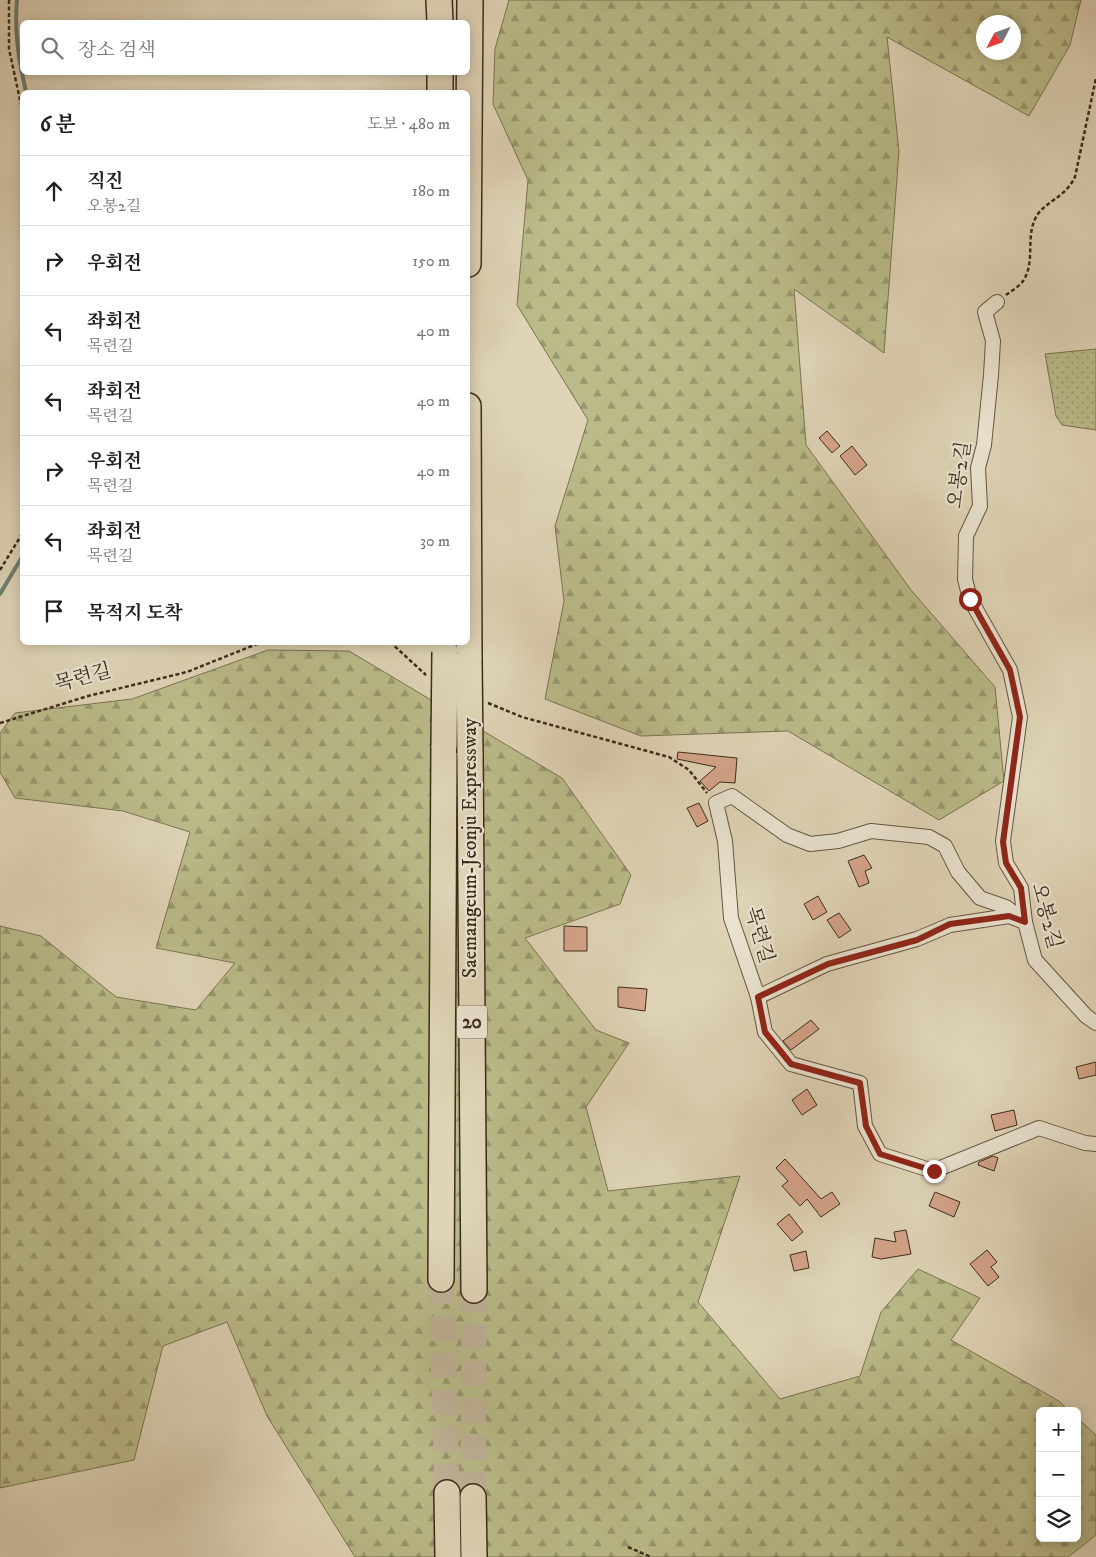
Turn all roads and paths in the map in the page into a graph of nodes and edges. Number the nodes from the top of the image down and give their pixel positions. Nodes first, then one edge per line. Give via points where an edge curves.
1 (9, 0) edge
2 (440, 0) edge
3 (470, 0) edge
4 (483, 0) edge
5 (440, 20) edge
6 (471, 73) junction
7 (440, 75) edge
8 (1096, 78) edge
9 (440, 90) edge
10 (20, 100) edge
11 (470, 137) edge
12 (997, 302) joint
13 (20, 537) edge
14 (0, 570) edge
15 (254, 645) edge
16 (393, 645) edge
17 (469, 645) edge
18 (445, 647) edge
19 (430, 676) dead end
20 (481, 700) dead end
21 (0, 723) edge
22 (716, 803) junction
23 (1025, 922) junction
24 (758, 997) junction
25 (1096, 1023) edge
26 (1096, 1144) edge
27 (441, 1279) tunnel mouth
28 (474, 1290) tunnel mouth
29 (447, 1493) tunnel mouth
30 (473, 1497) tunnel mouth
31 (628, 1547) dead end
32 (448, 1557) edge
33 (474, 1557) edge
34 (651, 1557) edge

1 - 10 path via 9,49
2 - 5 highway
3 - 6 highway
4 - 6 highway
6 - 11 highway
7 - 9 highway
8 - 12 path via 1075,177 1069,189 1036,216 1030,233 1031,264 1023,282
12 - 23 street, 오봉2길 via 984,312 993,341 991,375 984,445 978,468 980,506 966,536 964,578 970,599 1010,670 1020,717 1003,842 1006,863 1021,888
13 - 14 path
15 - 21 path, 목련길 via 187,672 88,696
16 - 19 path
17 - 28 highway, Saemangeum-Jeonju Expressway / 20, bridge
18 - 27 highway, Saemangeum-Jeonju Expressway / 20, bridge
20 - 22 path via 522,717 669,758 689,770
22 - 23 street via 732,796 787,835 810,844 838,841 871,831 929,837 945,846 958,872 980,898 1006,907
22 - 24 street, 목련길 via 725,841 731,918
23 - 24 street via 1009,916 950,924 917,940 828,964
23 - 25 street, 오봉2길 via 1035,960
24 - 26 street, 목련길 via 765,1032 791,1064 860,1083 866,1126 880,1154 934,1171 1039,1128
29 - 32 highway
30 - 33 highway
31 - 34 path

